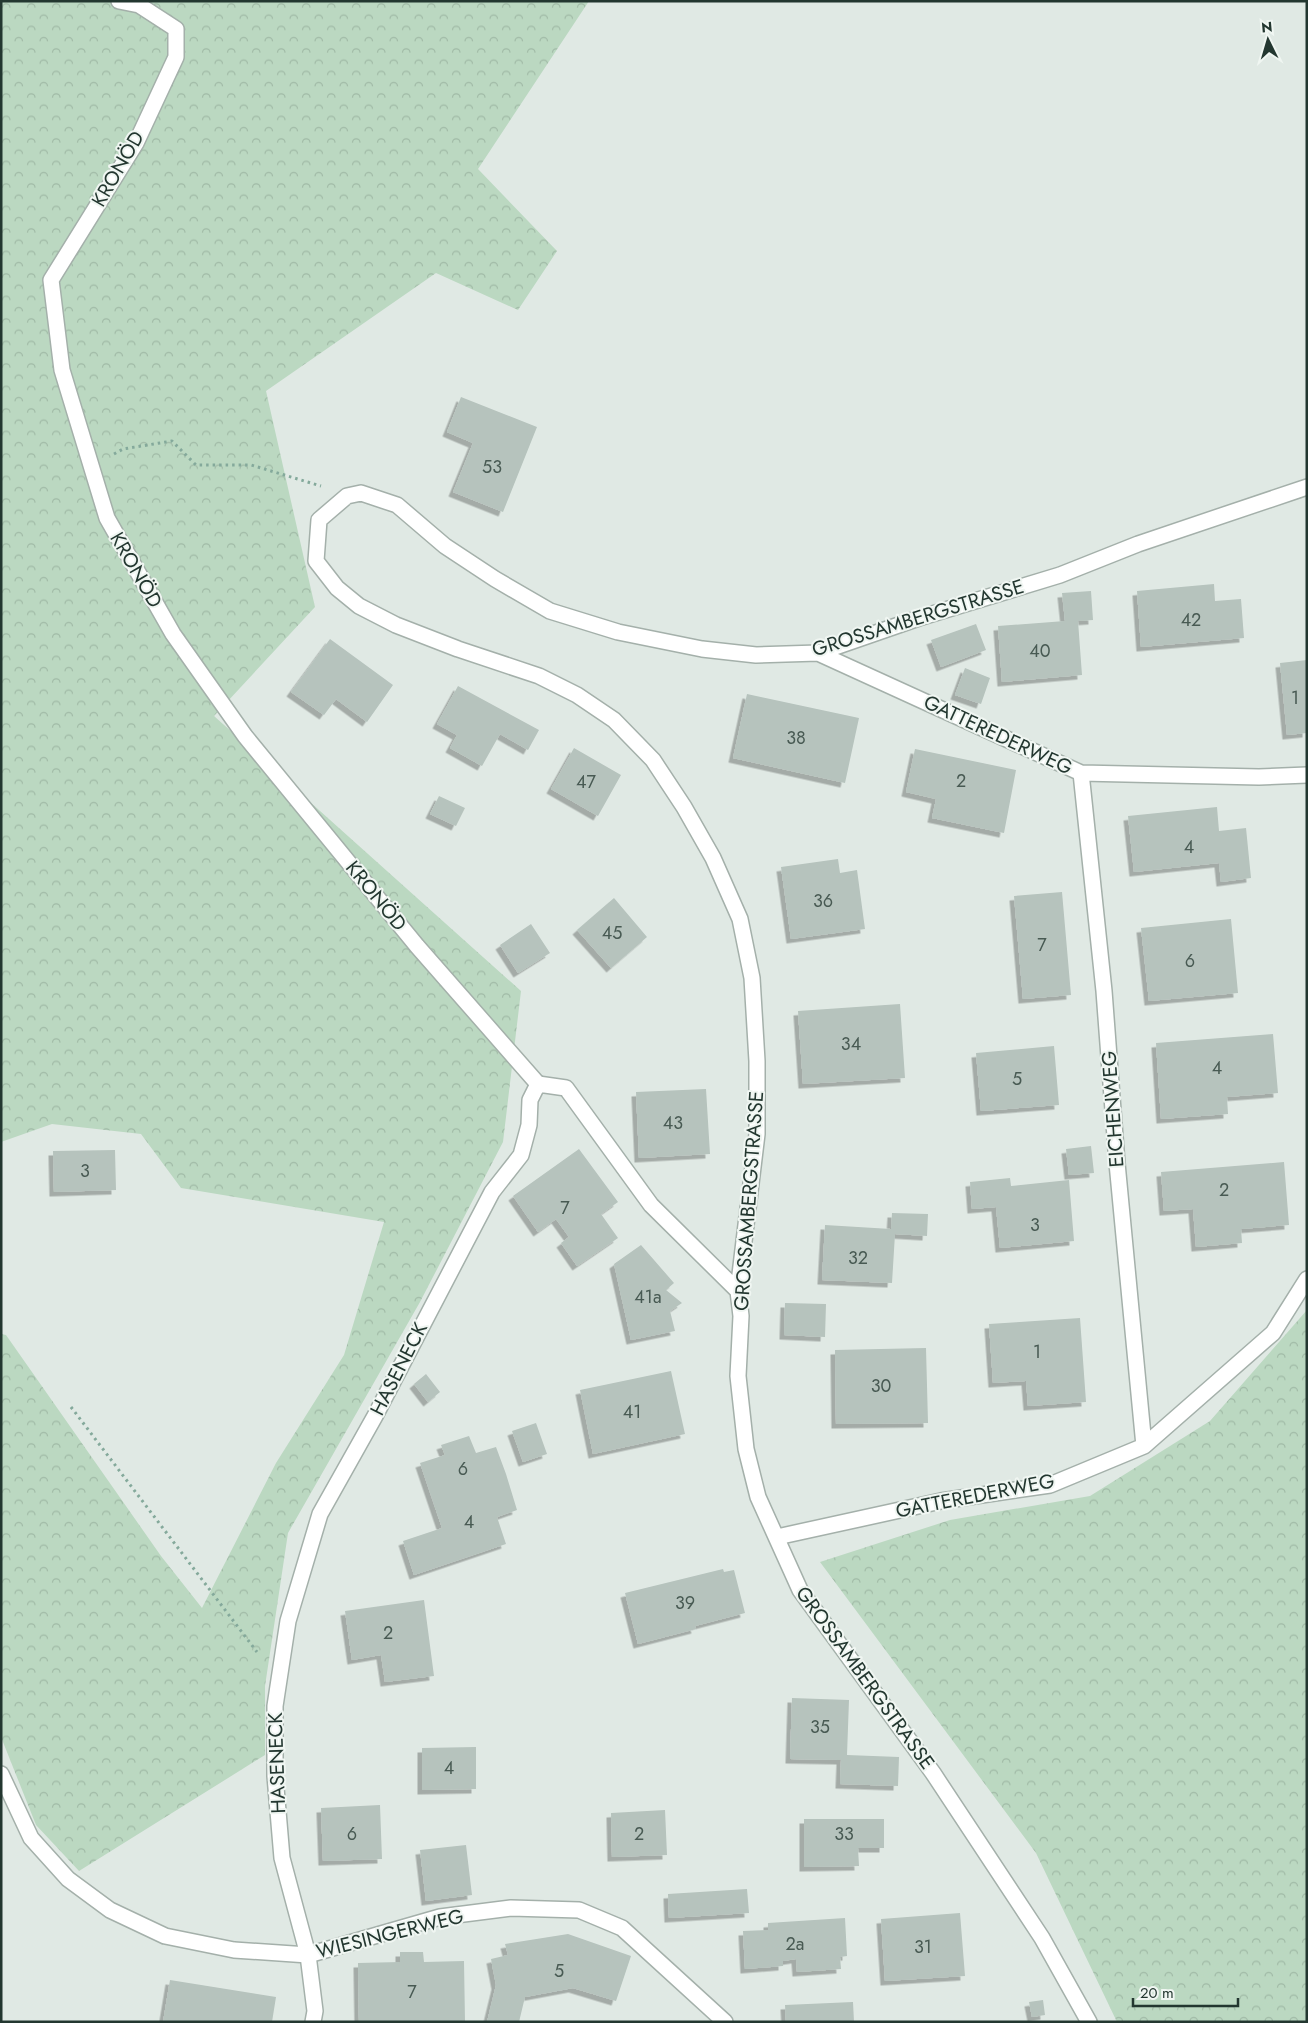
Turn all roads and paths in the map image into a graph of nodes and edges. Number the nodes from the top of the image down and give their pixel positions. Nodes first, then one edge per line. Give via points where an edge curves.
1 (119, 1) edge
2 (91, 467) junction
3 (1307, 487) edge
4 (347, 496) junction
5 (818, 653) junction
6 (1081, 773) junction
7 (1307, 775) edge
8 (538, 1084) junction
9 (1307, 1279) edge
10 (738, 1291) junction
11 (71, 1407) dead end
12 (1144, 1446) junction
13 (777, 1536) junction
14 (279, 1681) junction
15 (1, 1774) edge
16 (308, 1955) junction
17 (313, 2022) edge
18 (725, 2022) edge
19 (1089, 2022) edge

1 - 2 street, KRONÖD via 140,5 176,29 176,58 136,143 51,280 62,370
2 - 4 path via 123,449 172,441 196,464 251,465 310,481
2 - 8 street, KRONÖD via 106,518 173,634 246,736 417,946
3 - 5 street, GROSSAMBERGSTRASSE via 1138,544 1060,575
4 - 5 street, GROSSAMBERGSTRASSE via 361,493 397,505 445,546 495,579 550,611 582,622 702,649 756,655
4 - 10 street, GROSSAMBERGSTRASSE via 318,520 316,561 337,588 359,606 396,625 458,650 539,676 577,695 614,720 653,760 713,858 740,919 752,978 757,1061 757,1134
5 - 6 street, GATTEREDERWEG
6 - 7 street, GATTEREDERWEG
6 - 12 street, EICHENWEG via 1104,991
8 - 10 street via 566,1088 651,1205
8 - 14 street, HASENECK via 530,1100 529,1125 521,1156 492,1192 320,1514 288,1621
9 - 12 street, GATTEREDERWEG via 1273,1333
10 - 13 street, GROSSAMBERGSTRASSE via 738,1376 746,1449 758,1497
11 - 14 path
12 - 13 street, GATTEREDERWEG via 1050,1485 941,1501
13 - 19 street, GROSSAMBERGSTRASSE via 800,1590 938,1781 1042,1938
14 - 16 street, HASENECK via 275,1706 274,1776 282,1858
15 - 16 street, WIESINGERWEG via 32,1838 68,1879 110,1910 165,1936 234,1950
16 - 17 street, HASENECK via 315,2011
16 - 18 street, WIESINGERWEG via 440,1917 511,1908 579,1910 622,1928

